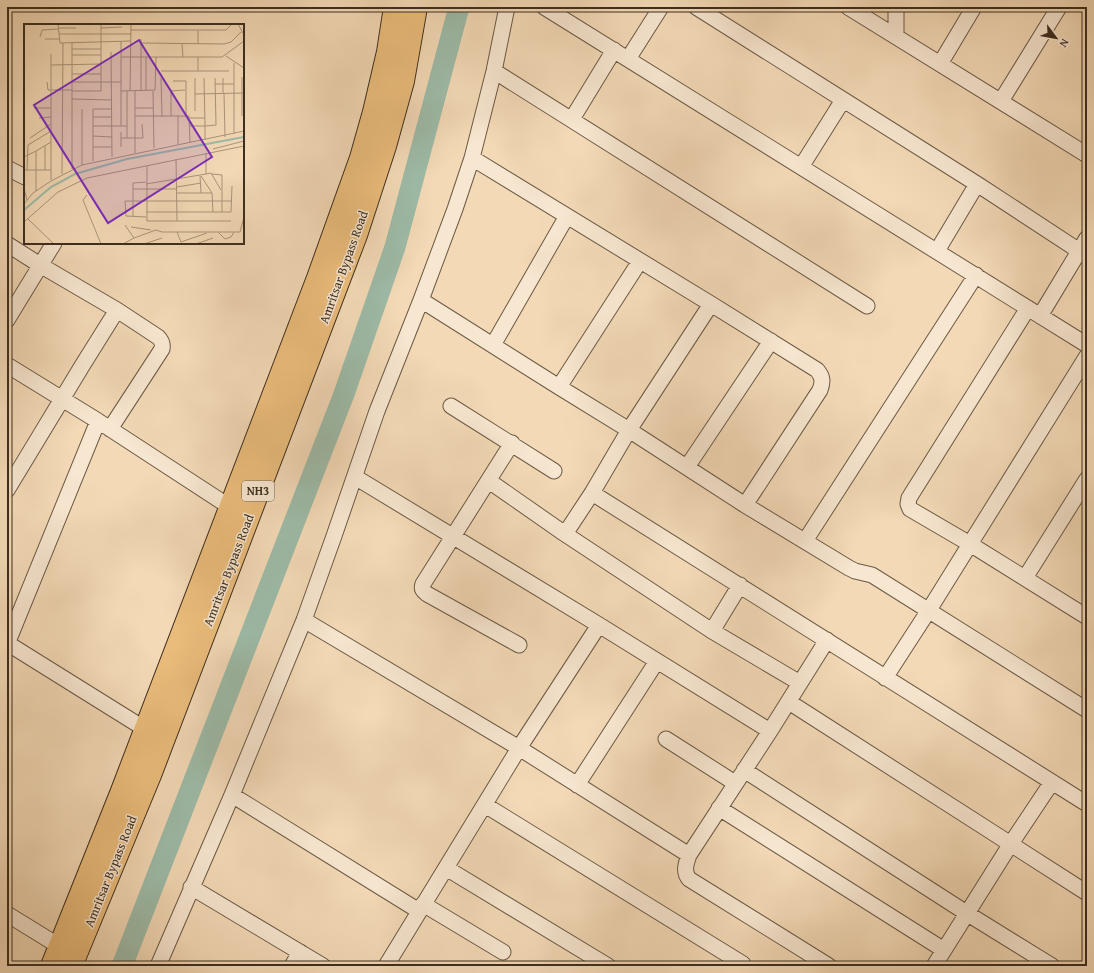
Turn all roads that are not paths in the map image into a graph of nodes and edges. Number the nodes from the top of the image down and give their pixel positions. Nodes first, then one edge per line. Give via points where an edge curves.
1 (395, 7) edge
2 (416, 7) edge
3 (507, 7) edge
4 (544, 7) edge
5 (661, 7) edge
6 (696, 7) edge
7 (896, 7) edge
8 (974, 7) edge
9 (1059, 7) edge
10 (850, 8) edge
11 (896, 36) junction
12 (614, 50) junction
13 (628, 59) junction
14 (940, 64) junction
15 (494, 71) junction
16 (843, 100) junction
17 (1001, 101) junction
18 (572, 119) junction
19 (1087, 155) edge
20 (472, 158) junction
21 (801, 166) junction
22 (7, 168) edge
23 (24, 177) edge
24 (977, 184) junction
25 (567, 216) junction
26 (1087, 238) edge
27 (7, 244) edge
28 (53, 244) edge
29 (937, 251) junction
30 (1083, 254) edge
31 (640, 261) junction
32 (40, 265) junction
33 (976, 275) junction
34 (421, 300) junction
35 (711, 304) junction
36 (867, 306) dead end
37 (117, 310) junction
38 (1034, 312) junction
39 (7, 320) edge
40 (771, 341) junction
41 (493, 344) junction
42 (1087, 345) edge
43 (1087, 356) edge
44 (7, 365) edge
45 (559, 387) junction
46 (62, 400) junction
47 (451, 406) dead end
48 (104, 425) junction
49 (629, 430) junction
50 (512, 443) junction
51 (687, 467) junction
52 (554, 471) dead end
53 (355, 477) junction
54 (1087, 479) edge
55 (489, 481) junction
56 (7, 490) edge
57 (592, 493) junction
58 (745, 504) junction
59 (230, 507) junction
60 (566, 534) junction
61 (453, 536) junction
62 (805, 541) junction
63 (970, 544) junction
64 (1025, 578) junction
65 (740, 585) junction
66 (929, 610) junction
67 (1087, 616) edge
68 (304, 620) junction
69 (599, 625) junction
70 (712, 631) junction
71 (827, 640) junction
72 (7, 643) edge
73 (519, 645) dead end
74 (657, 661) junction
75 (885, 678) junction
76 (800, 683) junction
77 (788, 702) junction
78 (1087, 710) edge
79 (145, 729) junction
80 (770, 731) junction
81 (666, 739) dead end
82 (519, 748) junction
83 (744, 770) junction
84 (1052, 782) junction
85 (735, 783) junction
86 (577, 785) junction
87 (232, 795) junction
88 (1087, 804) edge
89 (484, 805) junction
90 (719, 808) junction
91 (1010, 845) junction
92 (688, 855) junction
93 (446, 868) junction
94 (191, 887) junction
95 (1087, 894) edge
96 (421, 908) junction
97 (7, 914) edge
98 (968, 914) junction
99 (59, 946) junction
100 (944, 950) junction
101 (300, 952) junction
102 (503, 952) dead end
103 (743, 964) dead end
104 (52, 966) edge
105 (71, 966) edge
106 (158, 966) edge
107 (292, 966) edge
108 (323, 966) edge
109 (386, 966) edge
110 (608, 966) edge
111 (829, 966) edge
112 (934, 966) edge
113 (1052, 966) edge

1 - 59 highway, Amritsar Bypass Road / NH3 via 388,52 360,158 318,278
2 - 105 highway, Amritsar Bypass Road / NH3 via 401,88 356,235 150,775
3 - 15 street
4 - 12 street
5 - 13 street
6 - 16 street
7 - 11 street
8 - 14 street
9 - 17 street
10 - 11 street
11 - 14 street
12 - 13 street
12 - 18 street
13 - 21 street
14 - 17 street
15 - 18 street
15 - 20 street
16 - 21 street
16 - 24 street
17 - 19 street
18 - 36 street
20 - 25 street
20 - 34 street
21 - 29 street
22 - 23 street
24 - 29 street
24 - 30 street
25 - 31 street
25 - 41 street
26 - 30 street
27 - 32 street
28 - 32 street
29 - 33 street
30 - 38 street
31 - 35 street
31 - 45 street
32 - 37 street
32 - 39 street
33 - 38 street
33 - 62 street
34 - 41 street
34 - 53 street via 377,411
35 - 40 street
35 - 49 street
37 - 46 street
37 - 48 street via 158,337 163,345 158,356
38 - 42 street
38 - 63 street via 908,501 910,509
40 - 51 street
40 - 58 street via 817,370 821,374 822,384
41 - 45 street
43 - 63 street
44 - 46 street
45 - 49 street
46 - 48 street
46 - 56 street
47 - 50 street
48 - 59 street
48 - 72 street
49 - 51 street
49 - 57 street
50 - 52 street
50 - 55 street
51 - 58 street
53 - 61 street
53 - 68 street
54 - 64 street
55 - 60 street
55 - 61 street
57 - 60 street
57 - 65 street
58 - 62 street
59 - 79 highway, Amritsar Bypass Road / NH3
60 - 70 street
61 - 69 street
61 - 73 street via 423,584 422,590
62 - 66 street via 849,568 872,575
63 - 64 street
63 - 66 street
64 - 67 street
65 - 70 street
65 - 71 street
66 - 75 street
66 - 78 street
68 - 82 street
68 - 87 street
69 - 74 street
69 - 82 street
70 - 76 street
71 - 75 street
71 - 76 street
72 - 79 street
74 - 80 street
74 - 86 street
75 - 84 street
76 - 77 street
77 - 80 street
77 - 91 street
79 - 99 highway, Amritsar Bypass Road / NH3
80 - 83 street
81 - 85 street
82 - 86 street
82 - 89 street
83 - 85 street
83 - 98 street
84 - 88 street
84 - 91 street
85 - 90 street
86 - 92 street
87 - 94 street
87 - 96 street
89 - 93 street
89 - 103 street
90 - 92 street
90 - 100 street
91 - 95 street
91 - 98 street
92 - 111 street via 685,871 689,879
93 - 96 street
93 - 110 street
94 - 101 street
94 - 106 street
96 - 102 street
96 - 109 street
97 - 99 street
98 - 100 street
98 - 113 street
99 - 104 highway, Amritsar Bypass Road / NH3
100 - 112 street
101 - 107 street
101 - 108 street

